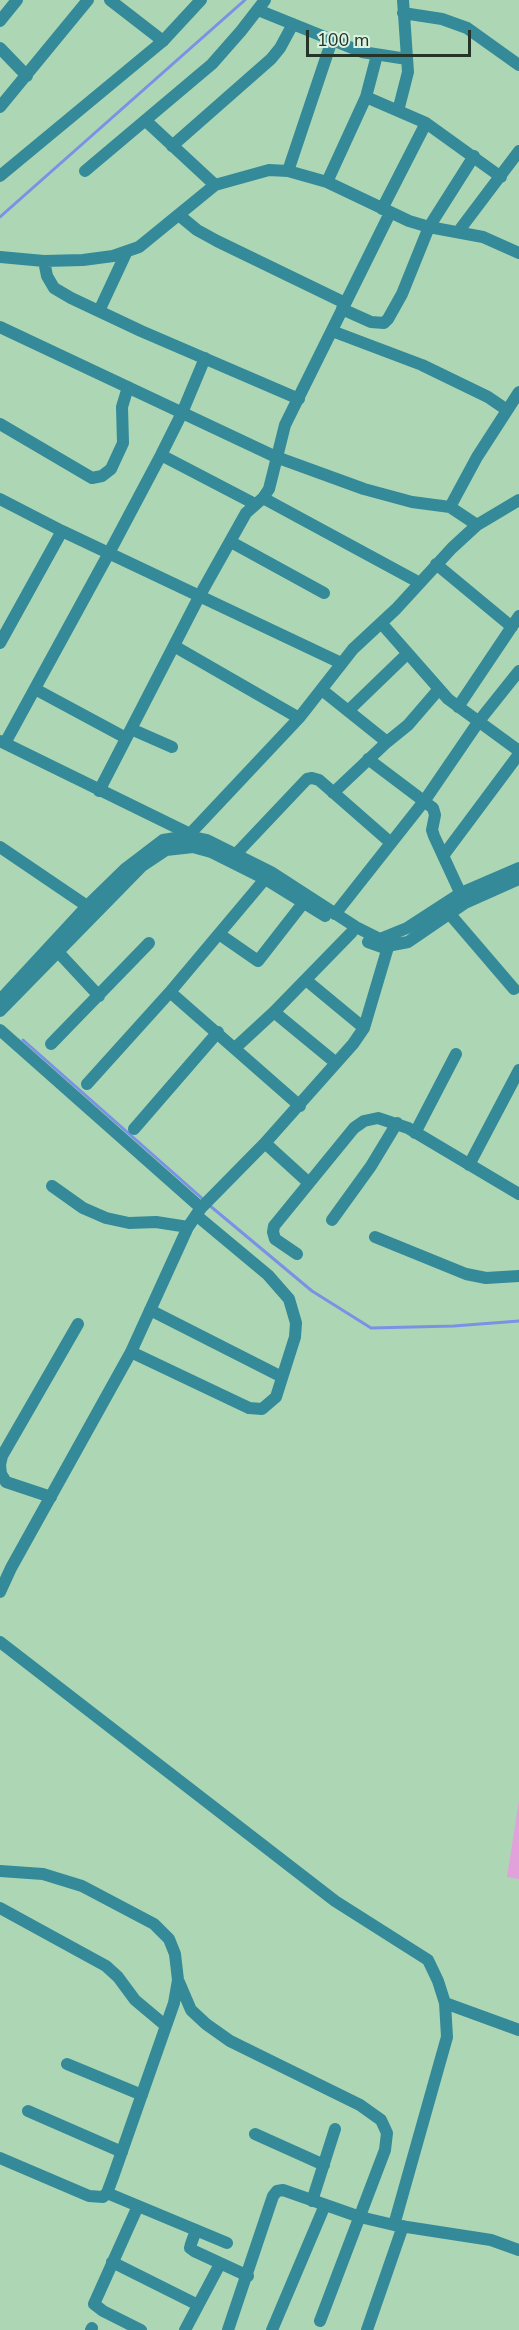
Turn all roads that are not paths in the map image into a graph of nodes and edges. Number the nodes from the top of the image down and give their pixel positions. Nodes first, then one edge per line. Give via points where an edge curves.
1 (17, 0) edge
2 (88, 0) edge
3 (110, 0) edge
4 (201, 0) edge
5 (403, 0) edge
6 (261, 5) edge
7 (404, 13) junction
8 (0, 21) edge
9 (293, 24) junction
10 (332, 40) junction
11 (163, 41) junction
12 (0, 48) edge
13 (377, 56) junction
14 (407, 58) junction
15 (519, 65) edge
16 (27, 76) junction
17 (366, 97) junction
18 (0, 107) edge
19 (398, 111) junction
20 (146, 122) junction
21 (426, 123) junction
22 (172, 146) junction
23 (519, 151) edge
24 (474, 156) junction
25 (85, 171) dead end
26 (288, 171) junction
27 (0, 176) edge
28 (501, 177) junction
29 (327, 182) junction
30 (215, 185) junction
31 (386, 211) junction
32 (180, 216) junction
33 (429, 227) junction
34 (458, 232) junction
35 (127, 251) junction
36 (519, 253) edge
37 (0, 257) edge
38 (44, 261) junction
39 (344, 306) junction
40 (99, 311) junction
41 (0, 327) edge
42 (332, 331) junction
43 (205, 358) junction
44 (128, 387) junction
45 (519, 392) edge
46 (299, 399) junction
47 (507, 410) junction
48 (182, 413) junction
49 (0, 424) edge
50 (161, 455) junction
51 (276, 457) junction
52 (0, 500) edge
53 (259, 501) junction
54 (516, 505) edge
55 (450, 507) junction
56 (477, 525) junction
57 (62, 531) junction
58 (231, 542) junction
59 (110, 553) junction
60 (436, 564) junction
61 (420, 583) junction
62 (324, 593) dead end
63 (200, 595) junction
64 (517, 620) edge
65 (382, 624) junction
66 (0, 643) edge
67 (174, 646) junction
68 (407, 654) junction
69 (341, 663) junction
70 (517, 678) edge
71 (35, 689) junction
72 (439, 689) junction
73 (322, 690) junction
74 (458, 707) junction
75 (348, 711) junction
76 (299, 718) junction
77 (479, 722) junction
78 (129, 734) junction
79 (2, 742) edge
80 (387, 742) junction
81 (172, 747) dead end
82 (519, 753) edge
83 (368, 759) junction
84 (99, 791) junction
85 (333, 793) junction
86 (424, 800) junction
87 (186, 839) junction
88 (391, 843) junction
89 (0, 847) edge
90 (236, 854) junction
91 (443, 856) junction
92 (519, 868) edge
93 (265, 879) junction
94 (519, 879) edge
95 (463, 898) junction
96 (304, 902) junction
97 (87, 906) junction
98 (448, 912) junction
99 (335, 914) junction
100 (352, 932) junction
101 (219, 934) junction
102 (149, 942) dead end
103 (388, 947) junction
104 (59, 953) junction
105 (306, 980) junction
106 (514, 989) dead end
107 (170, 992) junction
108 (99, 996) junction
109 (0, 1000) edge
110 (0, 1011) edge
111 (274, 1012) junction
112 (363, 1028) junction
113 (0, 1030) edge
114 (218, 1032) junction
115 (51, 1044) dead end
116 (236, 1048) junction
117 (456, 1054) dead end
118 (336, 1063) junction
119 (518, 1076) edge
120 (87, 1084) dead end
121 (300, 1106) junction
122 (397, 1123) junction
123 (134, 1129) dead end
124 (415, 1133) junction
125 (265, 1143) junction
126 (469, 1165) junction
127 (309, 1183) junction
128 (52, 1186) dead end
129 (519, 1194) edge
130 (199, 1211) junction
131 (332, 1220) dead end
132 (188, 1227) junction
133 (375, 1237) dead end
134 (297, 1254) dead end
135 (519, 1276) edge
136 (150, 1310) junction
137 (78, 1323) dead end
138 (131, 1352) junction
139 (282, 1377) junction
140 (51, 1497) junction
141 (0, 1592) edge
142 (0, 1642) edge
143 (0, 1872) edge
144 (0, 1908) edge
145 (178, 1980) junction
146 (445, 2003) junction
147 (166, 2026) junction
148 (519, 2030) edge
149 (67, 2064) dead end
150 (142, 2095) junction
151 (28, 2111) dead end
152 (335, 2129) dead end
153 (255, 2134) dead end
154 (122, 2152) junction
155 (0, 2158) edge
156 (324, 2165) junction
157 (107, 2193) junction
158 (312, 2200) junction
159 (325, 2205) junction
160 (138, 2206) junction
161 (360, 2217) junction
162 (398, 2226) junction
163 (196, 2230) junction
164 (227, 2243) dead end
165 (519, 2250) edge
166 (112, 2262) junction
167 (220, 2264) junction
168 (248, 2276) junction
169 (198, 2305) junction
170 (320, 2321) dead end
171 (141, 2330) edge
172 (184, 2330) edge
173 (228, 2330) edge
174 (272, 2330) edge
175 (367, 2330) edge

1 - 8 street
2 - 16 street
3 - 11 street
4 - 11 street
5 - 7 street
6 - 9 street
6 - 20 street via 212,64
7 - 14 street
7 - 15 street via 442,19 466,28
9 - 10 street
9 - 22 street via 271,59
10 - 13 street
10 - 26 street
11 - 27 street
12 - 16 street
13 - 14 street
13 - 17 street
14 - 19 street via 406,85
16 - 18 street
17 - 19 street
17 - 29 street
19 - 21 street
20 - 22 street
20 - 25 street
21 - 24 street
21 - 31 street
22 - 30 street
23 - 28 street
24 - 28 street
24 - 33 street
26 - 29 street
26 - 30 street via 269,170
28 - 34 street
29 - 31 street
30 - 32 street
31 - 33 street
31 - 39 street
32 - 35 street via 139,247
32 - 39 street via 217,241
33 - 34 street
33 - 39 street via 402,294 384,323 371,322
34 - 36 street via 483,237
35 - 38 street via 103,258
35 - 40 street
37 - 38 street
38 - 40 street via 54,288
39 - 42 street
40 - 43 street
41 - 44 street
42 - 46 street
42 - 47 street via 422,366
43 - 46 street
43 - 48 street
44 - 48 street
44 - 49 street via 122,407 123,443 111,469 102,476 93,478
45 - 47 street
46 - 51 street via 285,426
47 - 55 street
48 - 50 street
48 - 51 street
50 - 53 street
50 - 59 street
51 - 53 street via 273,478
51 - 55 street via 364,489
52 - 57 street
53 - 58 street via 246,513
53 - 61 street
54 - 56 street
55 - 56 street
56 - 60 street
57 - 59 street
57 - 66 street
58 - 62 street
58 - 63 street
59 - 63 street
59 - 71 street
60 - 61 street
60 - 64 street
61 - 65 street
63 - 67 street
63 - 69 street
64 - 74 street
65 - 68 street
65 - 69 street
67 - 76 street
67 - 78 street
68 - 72 street
68 - 75 street
69 - 73 street
70 - 77 street
71 - 78 street
71 - 79 street
72 - 74 street
72 - 80 street via 408,725
73 - 75 street
73 - 76 street
74 - 77 street
75 - 80 street
76 - 87 street
77 - 82 street
77 - 86 street
78 - 81 street
78 - 84 street
79 - 84 street
80 - 83 street
82 - 91 street
83 - 85 street
83 - 86 street
84 - 87 street
85 - 88 street
85 - 90 street via 319,780 307,779
86 - 88 street
86 - 91 street via 433,808 432,830
87 - 90 street via 207,840
87 - 93 street via 193,847
87 - 97 street via 163,840 125,869
87 - 104 street via 142,866
88 - 99 street
89 - 97 street
90 - 99 street
91 - 95 street
92 - 95 street
93 - 96 street
93 - 101 street
94 - 95 street
95 - 98 street
95 - 99 street via 380,939
96 - 100 street
96 - 101 street via 258,961
97 - 109 street
98 - 103 street via 421,935
98 - 106 street
100 - 103 street via 373,945
100 - 105 street
101 - 107 street
102 - 108 street
103 - 112 street
104 - 108 street
104 - 110 street
105 - 111 street
105 - 112 street
107 - 114 street
107 - 120 street
108 - 115 street
111 - 116 street
111 - 118 street
112 - 118 street
113 - 130 street
114 - 116 street
114 - 123 street
116 - 121 street
117 - 124 street
118 - 121 street
119 - 126 street
121 - 125 street
122 - 124 street
122 - 127 street via 378,1118 364,1121
122 - 131 street
124 - 126 street
125 - 127 street
125 - 130 street
126 - 129 street
127 - 134 street via 274,1226 275,1239
128 - 132 street via 83,1208 106,1218
130 - 132 street
130 - 139 street via 289,1299 296,1323 295,1337
132 - 136 street
133 - 135 street via 466,1274 486,1278
136 - 138 street
136 - 139 street
137 - 140 street via 0,1465 6,1482
138 - 139 street via 249,1408 262,1409 269,1404 276,1397
138 - 140 street
140 - 141 street
142 - 146 street via 335,1901 428,1960
143 - 145 street via 43,1874 82,1886 154,1924 169,1939
144 - 147 street via 106,1966 135,2000
145 - 147 street
145 - 161 street via 191,2010 230,2041 360,2105 381,2121 387,2133 385,2150
146 - 148 street
146 - 162 street via 447,2037
147 - 150 street
149 - 150 street
150 - 154 street
151 - 154 street
152 - 156 street
153 - 156 street
154 - 157 street
155 - 157 street via 88,2196 103,2197
156 - 158 street
157 - 160 street
158 - 159 street
158 - 168 street via 277,2191
159 - 161 street
159 - 174 street
160 - 163 street
160 - 166 street
161 - 162 street
161 - 170 street
162 - 165 street via 491,2240
162 - 175 street
163 - 164 street
163 - 167 street via 190,2248
166 - 169 street
166 - 171 street via 94,2304
167 - 168 street
167 - 169 street
168 - 173 street
169 - 172 street

